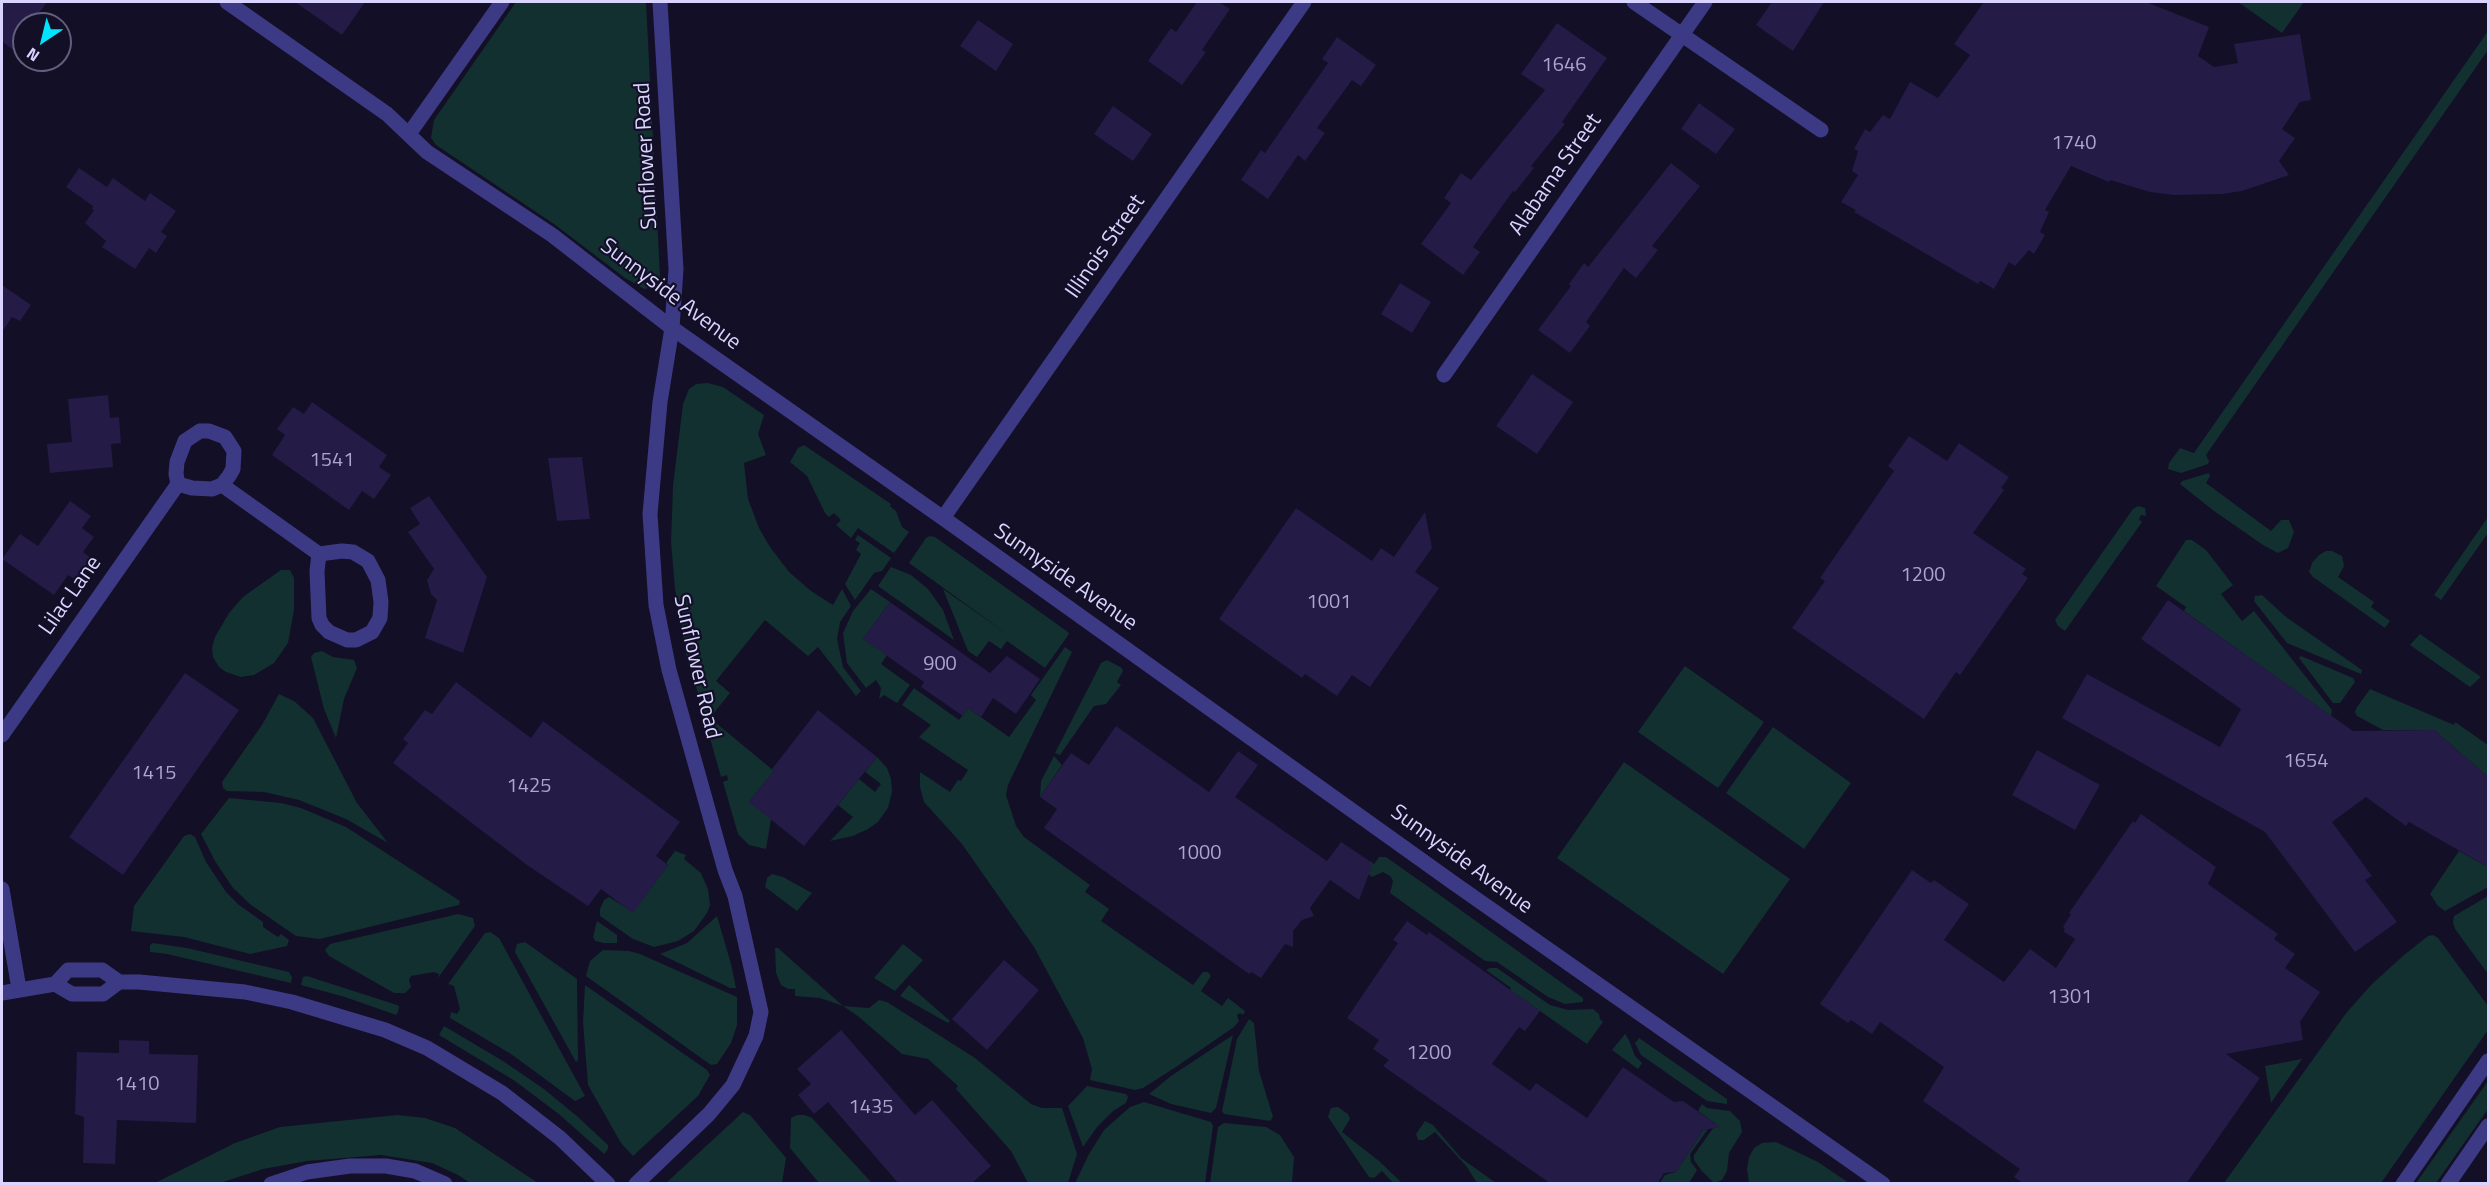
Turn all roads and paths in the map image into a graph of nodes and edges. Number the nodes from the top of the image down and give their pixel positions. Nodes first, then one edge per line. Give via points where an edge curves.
1 (227, 2) edge
2 (502, 2) edge
3 (660, 2) edge
4 (1304, 2) edge
5 (1634, 2) edge
6 (1705, 2) edge
7 (1682, 35) junction
8 (1821, 130) dead end
9 (409, 134) junction
10 (672, 328) junction
11 (1444, 375) dead end
12 (178, 484) junction
13 (222, 486) junction
14 (943, 518) junction
15 (319, 554) junction
16 (2, 735) edge
17 (2, 889) edge
18 (119, 982) junction
19 (54, 984) junction
20 (19, 989) junction
21 (2, 993) edge
22 (2488, 1061) edge
23 (2488, 1126) edge
24 (271, 1184) edge
25 (446, 1184) edge
26 (608, 1184) edge
27 (636, 1184) edge
28 (1883, 1184) edge
29 (2403, 1184) edge
30 (2448, 1184) edge

1 - 9 street, Sunnyside Avenue via 387,114
2 - 9 street
3 - 10 street, Sunflower Road via 676,270
4 - 14 street, Illinois Street
5 - 7 street
6 - 7 street, Alabama Street
7 - 8 street
7 - 11 street, Alabama Street
9 - 10 street, Sunnyside Avenue via 427,152 561,242
10 - 14 street, Sunnyside Avenue
10 - 27 street, Sunflower Road via 660,402 650,514 656,605 669,670 735,896 761,1012 756,1036 733,1085 709,1114
12 - 13 street via 212,489
12 - 13 street via 177,462 185,441 209,430 225,437 234,451 233,469
12 - 16 street, Lilac Lane
13 - 15 street
14 - 28 street, Sunnyside Avenue
15 - 15 street via 322,625 347,640 372,632 380,618 381,602 373,568 353,552
17 - 20 street
18 - 19 street via 103,994 72,994
18 - 19 street via 102,970 68,970
18 - 26 street via 245,992 385,1030 427,1048 502,1093 561,1138
19 - 20 street
20 - 21 street
22 - 29 street
23 - 30 street
24 - 25 street via 307,1172 386,1166 415,1171

